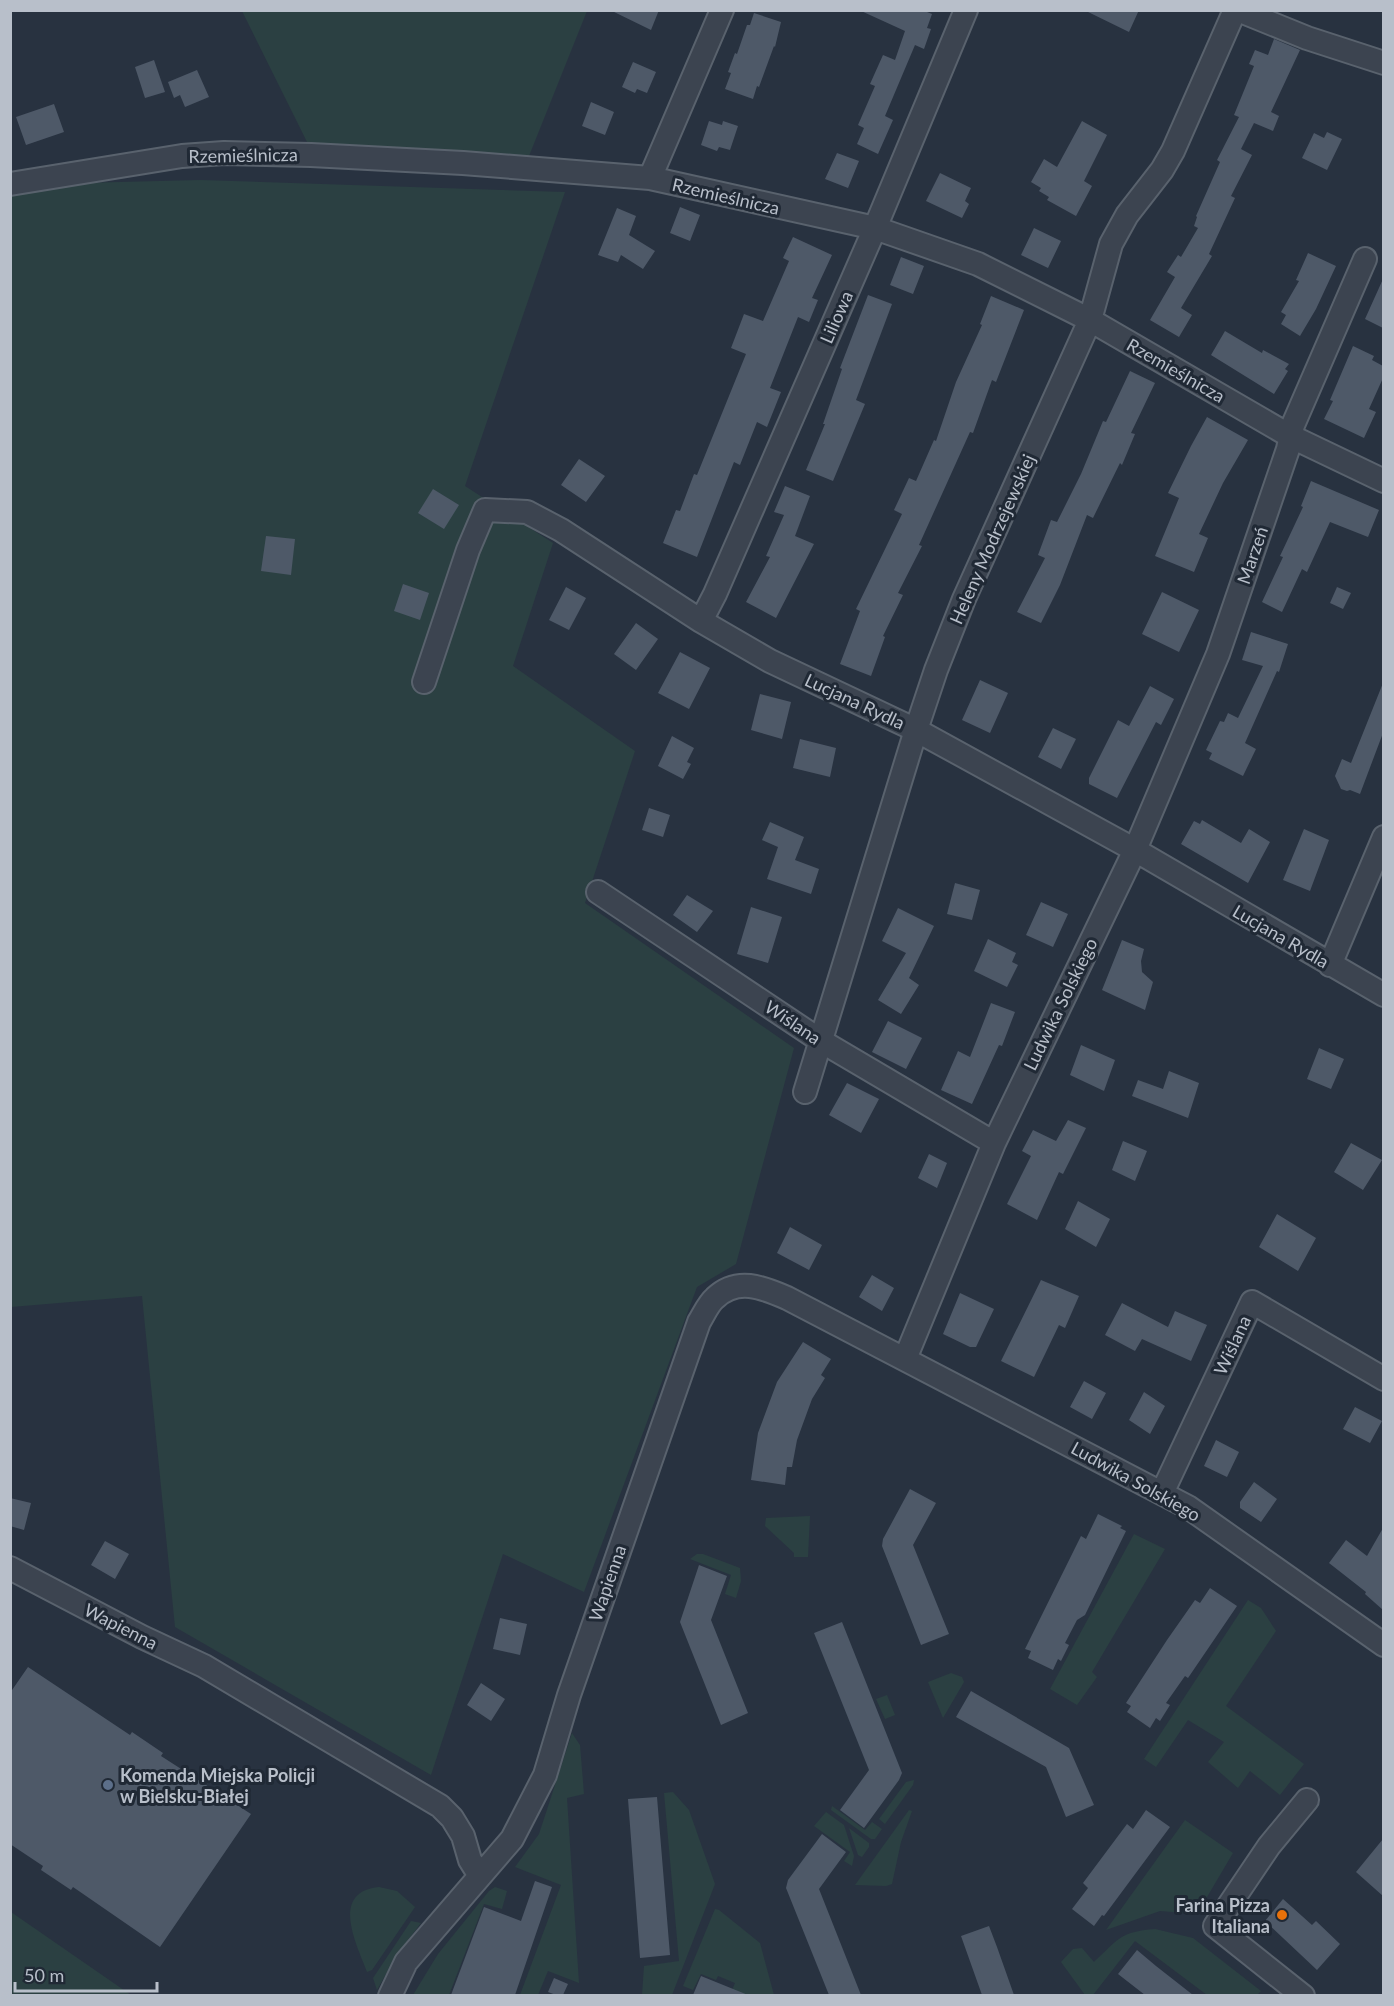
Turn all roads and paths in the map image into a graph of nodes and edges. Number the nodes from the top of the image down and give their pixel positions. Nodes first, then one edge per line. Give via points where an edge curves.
1 (722, 10) edge
2 (966, 10) edge
3 (1236, 10) edge
4 (1383, 63) edge
5 (650, 178) junction
6 (10, 184) edge
7 (875, 228) junction
8 (1365, 259) dead end
9 (1090, 320) junction
10 (1290, 436) junction
11 (1383, 481) edge
12 (701, 621) junction
13 (424, 682) dead end
14 (916, 730) junction
15 (1383, 837) edge
16 (1135, 850) junction
17 (598, 892) dead end
18 (1330, 965) junction
19 (1383, 994) edge
20 (821, 1041) junction
21 (805, 1092) dead end
22 (993, 1143) junction
23 (728, 1288) joint
24 (905, 1359) junction
25 (1383, 1379) edge
26 (1162, 1493) junction
27 (10, 1568) edge
28 (1383, 1645) edge
29 (1307, 1800) dead end
30 (480, 1876) junction
31 (390, 1995) edge
32 (1303, 1995) edge

1 - 5 street
2 - 7 street, Liliowa
3 - 4 street
3 - 9 street, Heleny Modrzejewskiej via 1173,151 1127,215 1112,244
5 - 6 street, Rzemieślnicza via 451,163 224,153 182,156
5 - 7 street, Rzemieślnicza
7 - 9 street, Rzemieślnicza via 978,264
7 - 12 street, Liliowa
8 - 10 street, Marzeń
9 - 10 street, Rzemieślnicza
9 - 14 street, Heleny Modrzejewskiej via 964,599
10 - 11 street, Rzemieślnicza
10 - 16 street, Marzeń via 1221,645
12 - 13 street, Lucjana Rydla via 527,512 484,510
12 - 14 street, Lucjana Rydla via 770,662
14 - 16 street, Lucjana Rydla
14 - 20 street, Heleny Modrzejewskiej
15 - 18 street
16 - 18 street, Lucjana Rydla
16 - 22 street, Ludwika Solskiego
17 - 20 street, Wiślana
18 - 19 street, Lucjana Rydla
20 - 21 street, Heleny Modrzejewskiej
20 - 22 street, Wiślana
22 - 24 street, Ludwika Solskiego
23 - 24 street, Ludwika Solskiego via 745,1284 762,1287
23 - 30 street, Wapienna via 714,1298 699,1322 569,1695 545,1775 512,1839
24 - 26 street, Ludwika Solskiego
25 - 26 street, Wiślana via 1252,1302
26 - 28 street, Ludwika Solskiego via 1188,1507
27 - 30 street, Wapienna via 204,1666 440,1806 463,1836
29 - 32 street via 1269,1846 1215,1926
30 - 31 street, Wapienna via 406,1962

